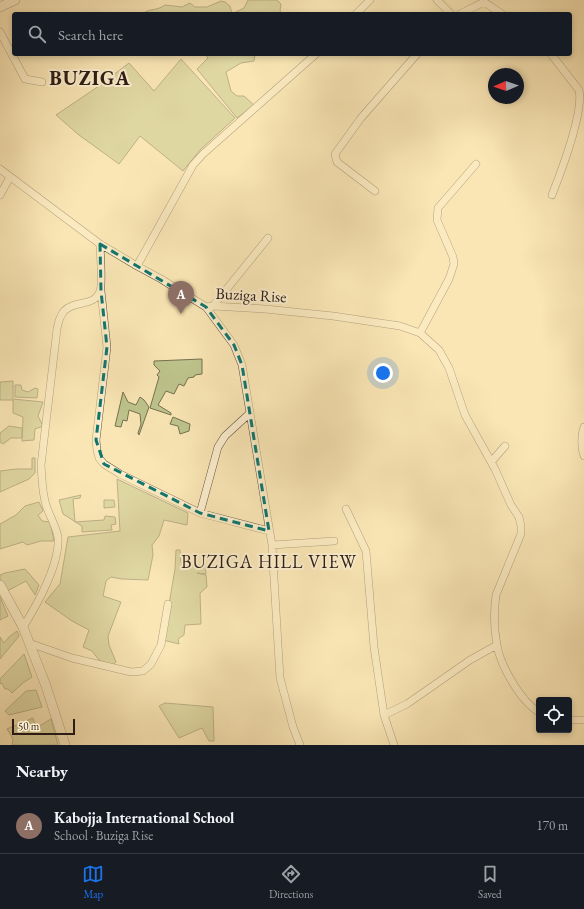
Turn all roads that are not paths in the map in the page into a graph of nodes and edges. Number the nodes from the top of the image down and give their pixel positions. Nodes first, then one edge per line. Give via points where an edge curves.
1 (15, 0) edge
2 (370, 0) edge
3 (437, 0) edge
4 (485, 1) edge
5 (0, 7) edge
6 (358, 12) edge
7 (449, 12) edge
8 (464, 12) edge
9 (499, 12) edge
10 (0, 32) edge
11 (12, 55) edge
12 (13, 56) edge
13 (314, 56) edge
14 (415, 56) edge
15 (553, 56) edge
16 (42, 82) dead end
17 (476, 164) dead end
18 (0, 169) edge
19 (10, 177) junction
20 (375, 191) dead end
21 (0, 195) edge
22 (552, 195) dead end
23 (268, 238) dead end
24 (100, 244) junction
25 (137, 266) junction
26 (101, 291) junction
27 (210, 306) junction
28 (420, 333) junction
29 (250, 413) junction
30 (584, 427) edge
31 (505, 446) dead end
32 (584, 456) edge
33 (491, 462) junction
34 (346, 509) dead end
35 (200, 513) junction
36 (269, 531) junction
37 (334, 541) dead end
38 (272, 545) junction
39 (0, 585) edge
40 (168, 604) dead end
41 (23, 627) junction
42 (29, 643) junction
43 (497, 646) junction
44 (536, 709) edge
45 (384, 715) junction
46 (572, 720) edge
47 (584, 720) edge
48 (65, 745) edge
49 (300, 745) edge
50 (394, 745) edge

1 - 5 street
2 - 6 street
3 - 7 street
4 - 8 street
4 - 9 street
10 - 11 street
12 - 16 street via 25,79
13 - 25 street via 193,165
14 - 20 street via 361,118 335,154 337,162
15 - 22 street via 579,90 582,104 574,138
17 - 28 street via 438,208 437,220 454,264 449,279
18 - 19 street, Buziga Rise
19 - 21 street
19 - 24 street, Buziga Rise
23 - 27 street
24 - 25 street, Buziga Rise
24 - 26 street
25 - 27 street, Buziga Rise
26 - 35 street via 107,347 96,440 100,458 104,464 120,474
26 - 41 street via 95,299 70,307 64,312 57,329 41,465 46,505 58,535 57,549 55,563
27 - 28 street, Buziga Rise via 333,316 400,326
27 - 29 street via 234,344 242,365
28 - 33 street, Buziga Rise via 439,350 449,368 466,415
29 - 35 street via 225,436 218,447
29 - 36 street
30 - 32 street
31 - 33 street
33 - 43 street, Buziga Rise via 521,526 521,534 496,595
34 - 45 street via 366,551 374,647
35 - 36 street
36 - 38 street
37 - 38 street
38 - 49 street via 279,671
39 - 41 street
40 - 42 street via 161,644 151,664 142,671 131,672 72,658
41 - 42 street
42 - 48 street
43 - 44 street, Buziga Rise via 512,682
43 - 45 street via 470,660 407,704
45 - 50 street
46 - 47 street

